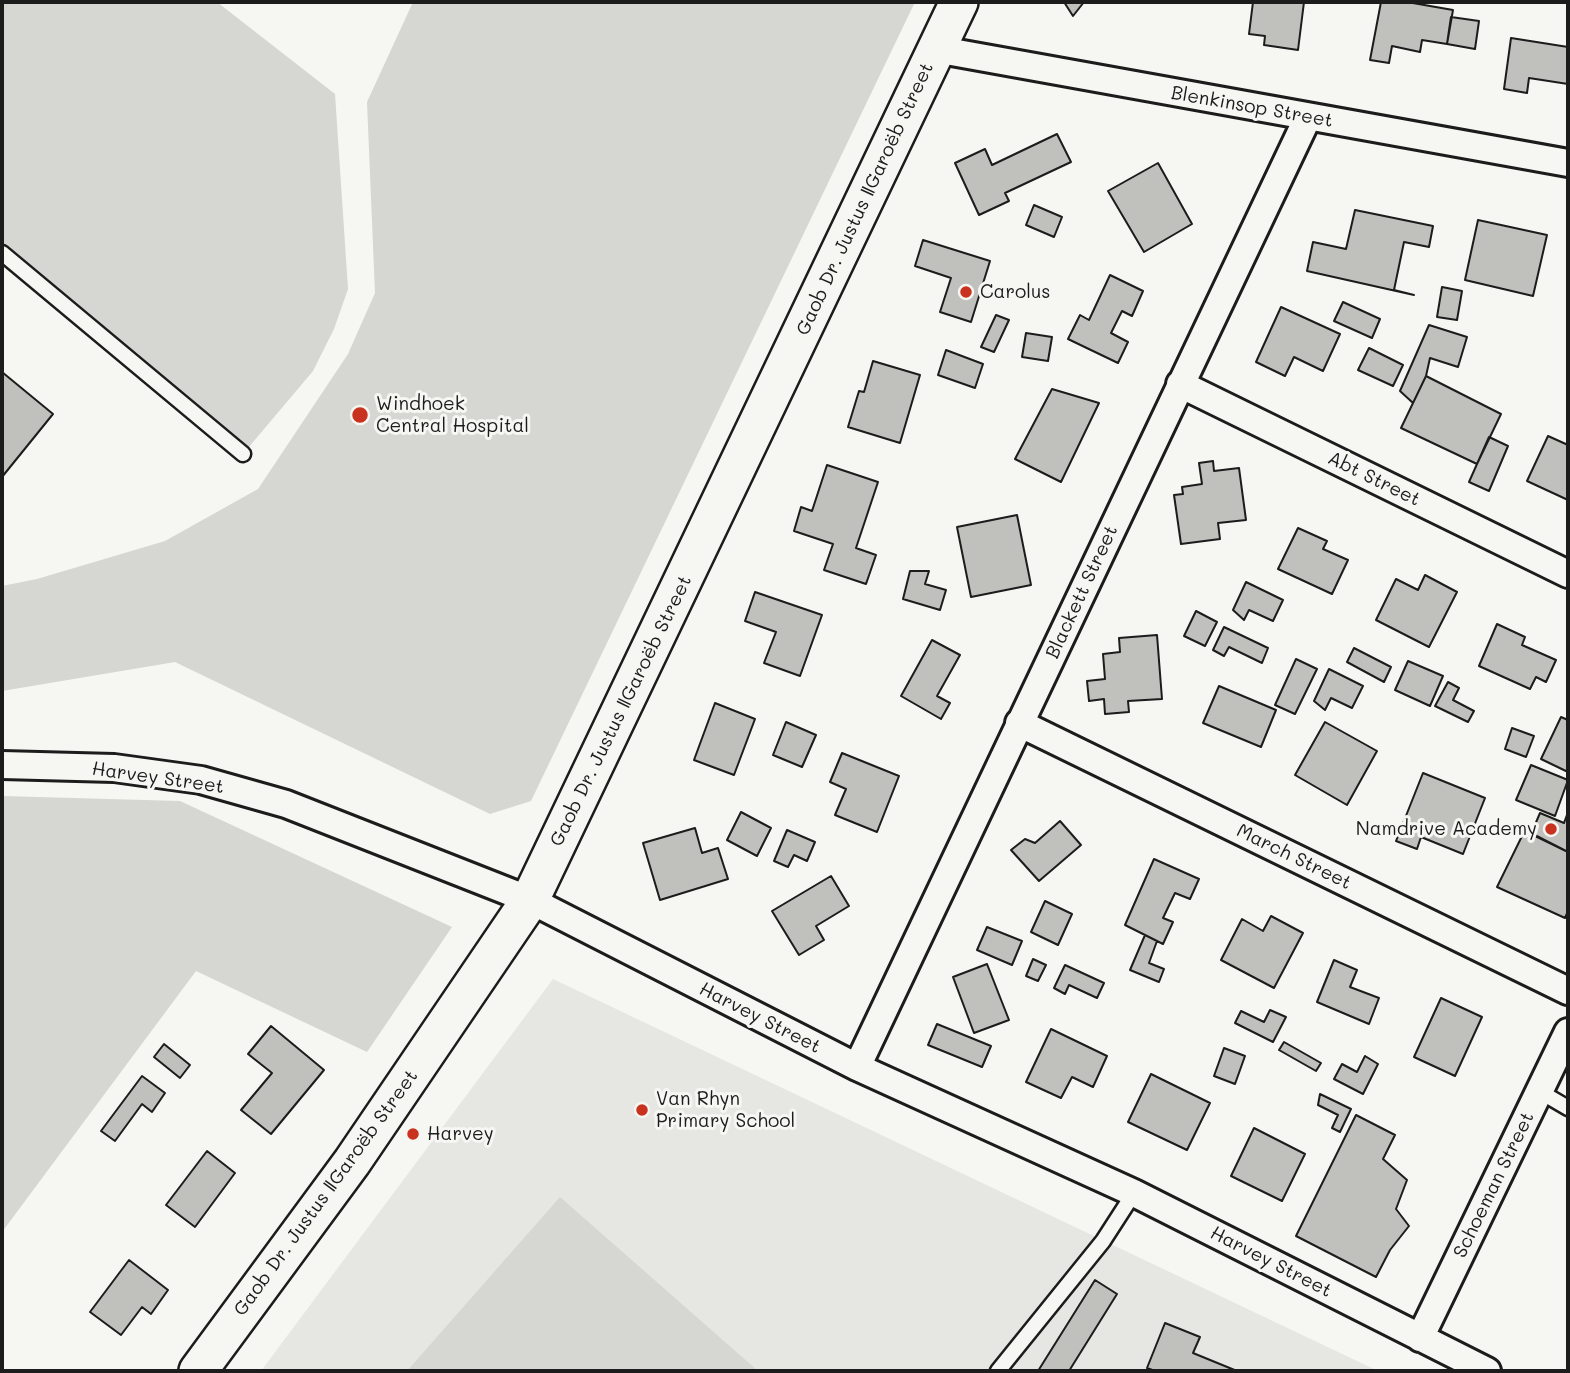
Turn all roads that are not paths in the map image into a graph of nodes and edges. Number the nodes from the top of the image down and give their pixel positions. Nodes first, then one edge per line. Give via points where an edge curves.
1 (959, 2) edge
2 (936, 49) junction
3 (1308, 117) junction
4 (1568, 163) edge
5 (2, 253) edge
6 (1180, 384) junction
7 (243, 454) dead end
8 (1568, 574) edge
9 (1019, 723) junction
10 (2, 765) edge
11 (530, 900) junction
12 (1568, 991) edge
13 (1568, 1032) edge
14 (857, 1068) junction
15 (1539, 1091) junction
16 (1568, 1108) edge
17 (1134, 1193) junction
18 (1420, 1338) junction
19 (198, 1371) edge
20 (998, 1371) edge
21 (1487, 1371) edge

1 - 2 street, Gaob Dr. Justus ǁGaroëb Street
2 - 3 street, Blenkinsop Street
2 - 11 street, Gaob Dr. Justus ǁGaroëb Street
3 - 4 street, Blenkinsop Street
3 - 6 street, Blackett Street
5 - 7 lane
6 - 8 street, Abt Street
6 - 9 street, Blackett Street
9 - 12 street, March Street
9 - 14 street, Blackett Street
10 - 11 street, Harvey Street via 114,768 201,780 286,804
11 - 14 street, Harvey Street
11 - 19 street, Gaob Dr. Justus ǁGaroëb Street via 352,1162
13 - 15 street, Schoeman Street
14 - 17 street, Harvey Street
15 - 16 lane
15 - 18 street, Schoeman Street
17 - 18 street, Harvey Street
17 - 20 lane via 1103,1241
18 - 21 street, Harvey Street

